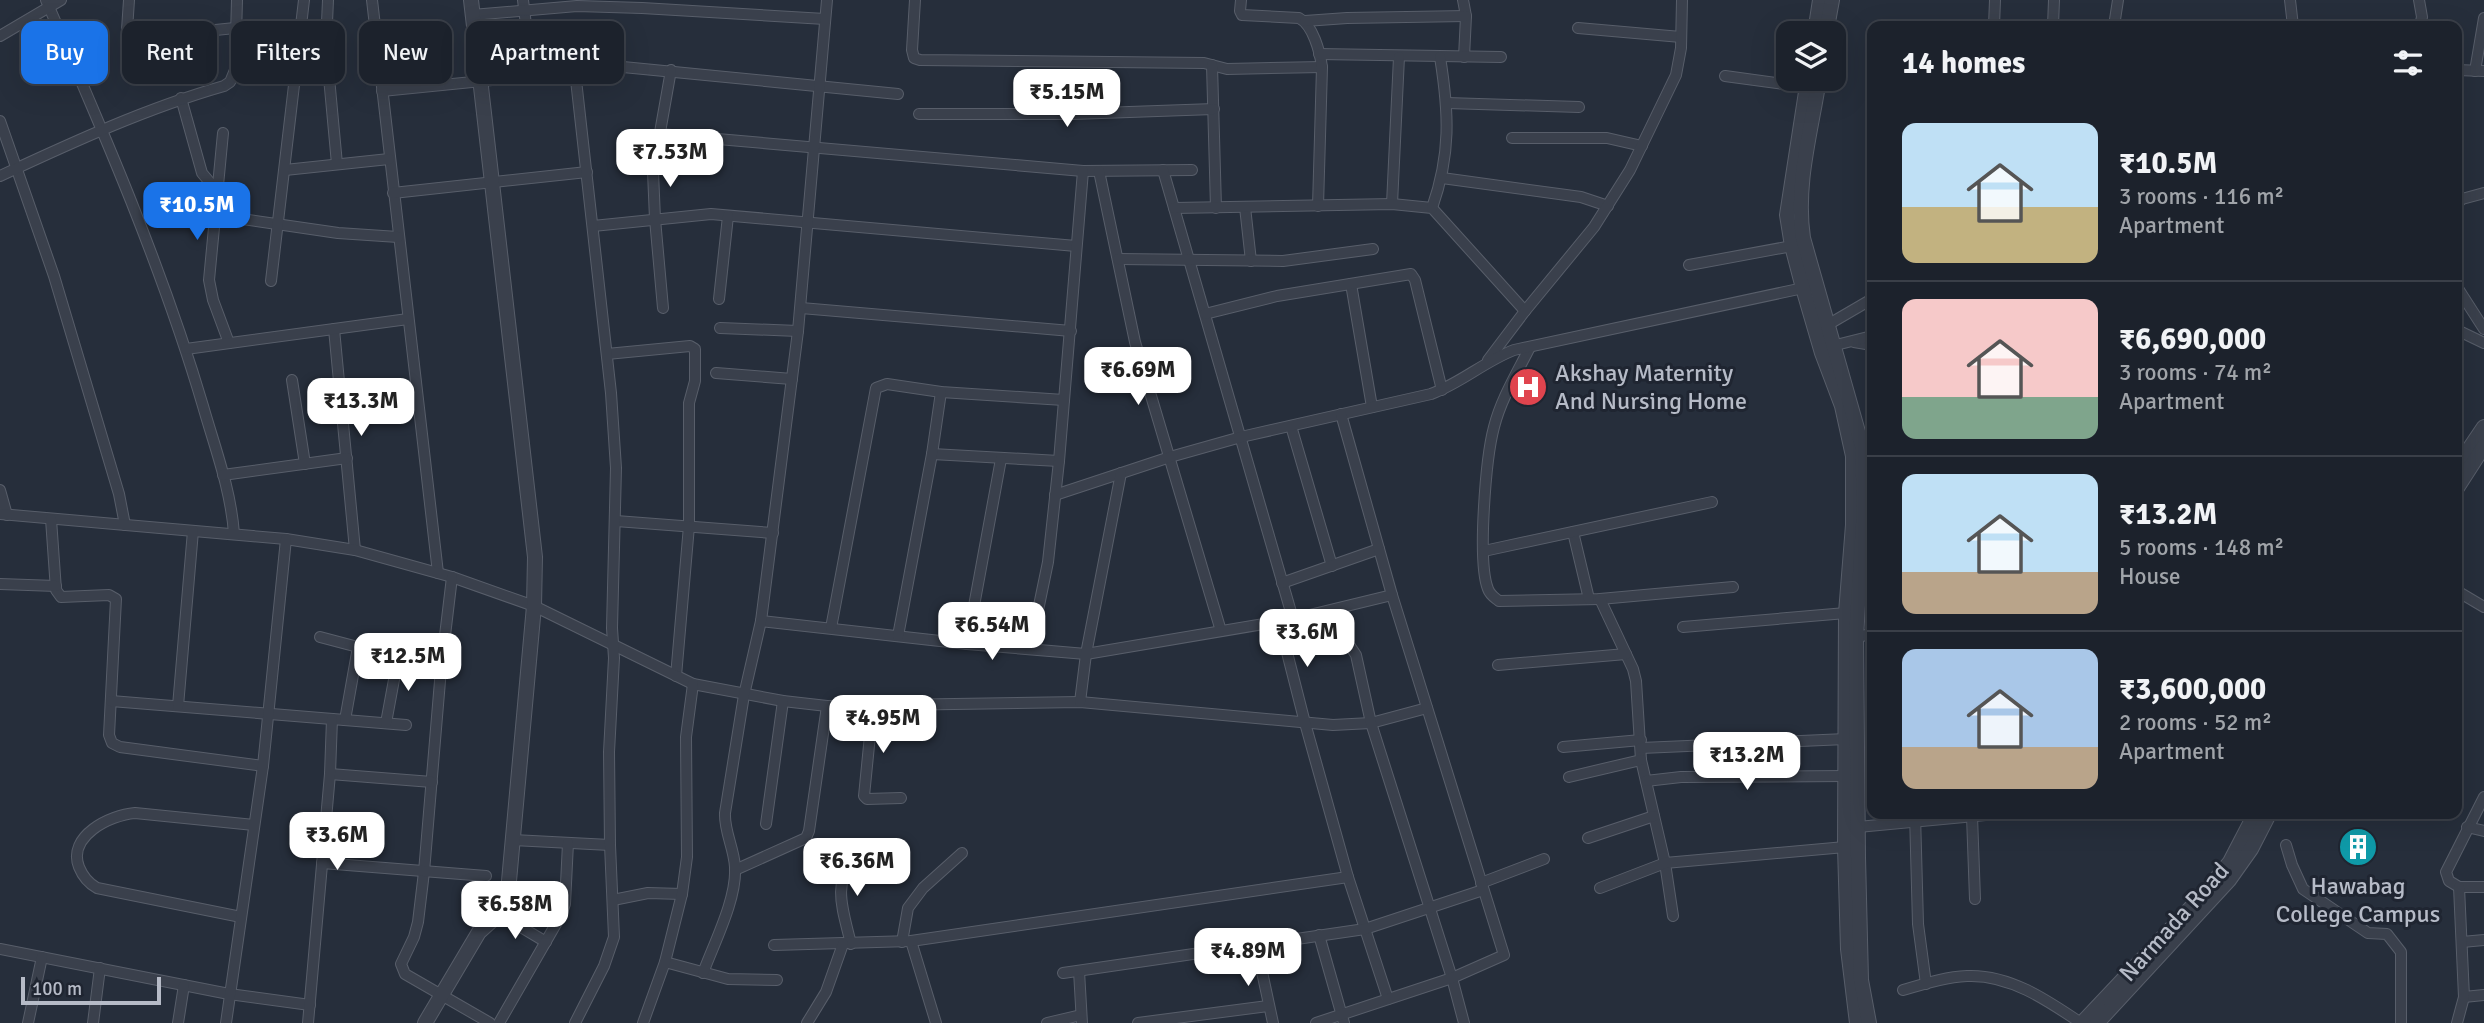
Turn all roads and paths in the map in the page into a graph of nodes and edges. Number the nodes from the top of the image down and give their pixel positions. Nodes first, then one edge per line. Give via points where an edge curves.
1 (61, 0) edge
2 (129, 0) edge
3 (237, 0) edge
4 (304, 0) edge
5 (328, 0) edge
6 (372, 0) edge
7 (827, 0) edge
8 (915, 0) edge
9 (1241, 0) edge
10 (1463, 0) edge
11 (1682, 0) edge
12 (1820, 0) edge
13 (1832, 0) edge
14 (1995, 0) edge
15 (2054, 0) edge
16 (2118, 0) edge
17 (2290, 0) edge
18 (2419, 0) edge
19 (48, 4) edge
20 (642, 4) edge
21 (524, 5) edge
22 (471, 7) edge
23 (1466, 16) junction
24 (2484, 18) edge
25 (825, 19) junction
26 (236, 21) edge
27 (1305, 21) junction
28 (1817, 21) edge
29 (1828, 21) edge
30 (1994, 21) edge
31 (2053, 21) edge
32 (2115, 21) edge
33 (2292, 21) edge
34 (2421, 21) edge
35 (231, 28) edge
36 (1578, 28) dead end
37 (0, 36) edge
38 (1681, 37) junction
39 (1319, 54) junction
40 (1399, 57) junction
41 (1440, 57) junction
42 (1464, 57) junction
43 (1500, 57) dead end
44 (1212, 65) junction
45 (624, 67) edge
46 (1322, 67) junction
47 (671, 70) junction
48 (2479, 71) edge
49 (1725, 76) dead end
50 (1776, 79) edge
51 (231, 80) edge
52 (466, 82) edge
53 (480, 84) edge
54 (577, 84) edge
55 (821, 88) junction
56 (382, 91) junction
57 (1809, 91) edge
58 (1810, 91) edge
59 (898, 94) dead end
60 (181, 99) junction
61 (1447, 103) junction
62 (1579, 107) dead end
63 (1214, 109) junction
64 (919, 114) dead end
65 (0, 121) edge
66 (102, 130) junction
67 (223, 133) dead end
68 (660, 134) junction
69 (1512, 138) dead end
70 (1642, 146) junction
71 (816, 147) junction
72 (389, 159) junction
73 (337, 164) junction
74 (15, 169) junction
75 (285, 170) junction
76 (1163, 170) junction
77 (1192, 170) dead end
78 (1083, 171) junction
79 (1100, 171) junction
80 (587, 172) junction
81 (0, 176) edge
82 (1443, 178) junction
83 (491, 182) junction
84 (218, 191) junction
85 (393, 193) junction
86 (2484, 193) edge
87 (2462, 201) edge
88 (1392, 204) junction
89 (1318, 206) junction
90 (1608, 206) junction
91 (1245, 207) junction
92 (1174, 208) junction
93 (1216, 208) junction
94 (1432, 208) junction
95 (215, 215) junction
96 (729, 216) junction
97 (655, 219) junction
98 (808, 222) junction
99 (277, 226) junction
100 (593, 226) junction
101 (398, 237) junction
102 (1076, 246) junction
103 (1792, 246) junction
104 (1373, 249) dead end
105 (1118, 259) junction
106 (1188, 259) junction
107 (1251, 261) junction
108 (1689, 265) dead end
109 (271, 281) dead end
110 (1351, 284) junction
111 (1809, 286) junction
112 (2462, 295) edge
113 (719, 299) dead end
114 (1867, 302) edge
115 (801, 308) junction
116 (663, 309) dead end
117 (1525, 311) junction
118 (1205, 314) junction
119 (408, 319) junction
120 (720, 328) dead end
121 (1821, 328) junction
122 (334, 329) junction
123 (2484, 329) edge
124 (798, 331) junction
125 (1071, 331) junction
126 (2462, 332) edge
127 (1867, 337) edge
128 (1851, 341) junction
129 (229, 343) junction
130 (2484, 343) edge
131 (1867, 344) edge
132 (1530, 347) junction
133 (1827, 347) junction
134 (186, 349) junction
135 (607, 354) junction
136 (1486, 362) junction
137 (716, 373) dead end
138 (792, 379) junction
139 (292, 380) dead end
140 (1442, 390) junction
141 (941, 392) junction
142 (1064, 400) junction
143 (1372, 407) junction
144 (1341, 414) junction
145 (1291, 426) junction
146 (2484, 427) edge
147 (1241, 438) junction
148 (2484, 446) edge
149 (932, 454) junction
150 (1170, 457) junction
151 (347, 458) junction
152 (1001, 459) junction
153 (2462, 460) edge
154 (1059, 461) junction
155 (305, 464) junction
156 (1121, 473) junction
157 (223, 475) junction
158 (2462, 480) edge
159 (0, 490) edge
160 (1055, 495) junction
161 (1712, 502) dead end
162 (4, 514) edge
163 (51, 519) junction
164 (616, 521) junction
165 (125, 525) junction
166 (689, 526) junction
167 (193, 531) junction
168 (1573, 532) junction
169 (773, 533) junction
170 (234, 534) junction
171 (286, 540) junction
172 (1380, 550) junction
173 (355, 551) junction
174 (1484, 551) junction
175 (1332, 566) junction
176 (438, 573) junction
177 (452, 577) junction
178 (1282, 583) junction
179 (0, 584) edge
180 (56, 586) junction
181 (1733, 587) dead end
182 (2462, 594) edge
183 (1392, 595) junction
184 (1594, 599) junction
185 (534, 606) junction
186 (2484, 607) edge
187 (1327, 612) junction
188 (1846, 613) junction
189 (1293, 619) junction
190 (761, 621) junction
191 (1279, 621) junction
192 (1682, 627) dead end
193 (831, 628) junction
194 (1221, 631) junction
195 (1867, 635) edge
196 (898, 636) junction
197 (320, 637) dead end
198 (1856, 637) junction
199 (967, 644) junction
200 (613, 645) junction
201 (358, 647) junction
202 (1030, 649) junction
203 (1086, 654) junction
204 (1626, 654) junction
205 (398, 658) junction
206 (1498, 665) dead end
207 (441, 670) junction
208 (676, 676) junction
209 (694, 684) junction
210 (744, 695) junction
211 (111, 701) junction
212 (783, 701) junction
213 (1080, 702) junction
214 (873, 705) junction
215 (178, 706) junction
216 (827, 706) junction
217 (1427, 708) junction
218 (268, 713) junction
219 (332, 719) junction
220 (345, 720) junction
221 (386, 723) junction
222 (1305, 723) junction
223 (1371, 723) junction
224 (407, 725) dead end
225 (1846, 739) junction
226 (1563, 747) dead end
227 (1641, 749) junction
228 (263, 766) junction
229 (330, 774) junction
230 (1846, 776) junction
231 (1569, 777) dead end
232 (1646, 781) junction
233 (432, 782) junction
234 (2484, 797) edge
235 (901, 798) dead end
236 (1654, 816) junction
237 (1909, 819) edge
238 (1915, 819) edge
239 (1972, 819) edge
240 (2253, 819) edge
241 (2266, 819) edge
242 (766, 824) dead end
243 (254, 825) junction
244 (1858, 827) junction
245 (2467, 827) junction
246 (2484, 831) edge
247 (1588, 838) dead end
248 (513, 840) junction
249 (568, 843) junction
250 (610, 845) junction
251 (2286, 845) dead end
252 (1845, 847) junction
253 (853, 850) dead end
254 (962, 852) dead end
255 (1544, 859) dead end
256 (322, 863) junction
257 (1665, 863) junction
258 (735, 870) junction
259 (424, 872) junction
260 (486, 876) dead end
261 (1348, 877) junction
262 (1482, 886) junction
263 (2459, 887) junction
264 (2484, 887) edge
265 (1600, 888) dead end
266 (682, 894) junction
267 (1975, 899) dead end
268 (613, 900) junction
269 (1430, 908) junction
270 (499, 914) junction
271 (1673, 916) dead end
272 (241, 917) junction
273 (1365, 929) junction
274 (1318, 935) junction
275 (2484, 940) edge
276 (546, 942) junction
277 (906, 942) junction
278 (2462, 942) junction
279 (847, 944) junction
280 (1256, 944) junction
281 (774, 945) dead end
282 (0, 949) edge
283 (42, 957) junction
284 (665, 962) junction
285 (100, 968) junction
286 (1079, 971) junction
287 (703, 973) junction
288 (1063, 974) dead end
289 (1452, 978) junction
290 (777, 981) dead end
291 (1926, 984) junction
292 (184, 985) junction
293 (1903, 990) dead end
294 (229, 994) junction
295 (440, 994) junction
296 (2484, 995) edge
297 (2464, 997) junction
298 (1388, 999) junction
299 (310, 1005) junction
300 (1268, 1006) junction
301 (1081, 1019) edge
302 (1343, 1019) edge
303 (936, 1021) edge
304 (28, 1023) edge
305 (93, 1023) edge
306 (178, 1023) edge
307 (226, 1023) edge
308 (308, 1023) edge
309 (425, 1023) edge
310 (490, 1023) edge
311 (499, 1023) edge
312 (575, 1023) edge
313 (643, 1023) edge
314 (807, 1023) edge
315 (924, 1023) edge
316 (1047, 1023) edge
317 (1138, 1023) edge
318 (1273, 1023) edge
319 (1317, 1023) edge
320 (1464, 1023) edge
321 (1857, 1023) edge
322 (1869, 1023) edge
323 (2081, 1023) edge
324 (2097, 1023) edge
325 (2401, 1023) edge
326 (2457, 1023) edge

1 - 19 street
2 - 35 street via 127,30 137,38
3 - 26 street
4 - 75 street
5 - 73 street via 326,45
6 - 56 street
7 - 25 street
8 - 44 street via 912,50 920,60
9 - 27 street via 1242,15
10 - 23 street
11 - 38 street
12 - 28 street
13 - 29 street
14 - 30 street
15 - 31 street
16 - 32 street
17 - 33 street
18 - 34 street
19 - 37 street
19 - 66 street
20 - 21 street
20 - 25 street
21 - 22 street
23 - 27 street
23 - 42 street
24 - 48 street
25 - 55 street
27 - 39 street
36 - 38 street
38 - 70 street via 1676,75
39 - 40 street
39 - 46 street
40 - 41 street
40 - 88 street
41 - 42 street
41 - 61 street
42 - 43 street
44 - 46 street via 1227,69
44 - 63 street
45 - 47 street
46 - 89 street
47 - 55 street
47 - 68 street
49 - 50 street
51 - 60 street
52 - 56 street
53 - 83 street
54 - 80 street
55 - 59 street
55 - 71 street
56 - 72 street
57 - 103 street via 1787,215
58 - 111 street via 1799,197
60 - 66 street
60 - 84 street via 202,173
61 - 62 street
61 - 82 street
63 - 64 street
63 - 93 street
65 - 74 street
66 - 74 street
66 - 134 street
67 - 84 street
68 - 71 street
68 - 97 street via 653,172
69 - 70 street via 1607,138
70 - 90 street
71 - 78 street
71 - 98 street
72 - 73 street
72 - 85 street
73 - 75 street
74 - 81 street
74 - 165 street via 54,276
75 - 99 street
76 - 77 street
76 - 79 street
76 - 92 street
78 - 79 street
78 - 102 street
79 - 105 street
80 - 83 street
80 - 100 street
82 - 90 street via 1581,197
82 - 94 street
83 - 85 street
83 - 185 street via 535,557
84 - 95 street
85 - 101 street
86 - 87 street
88 - 89 street
88 - 94 street
89 - 91 street
90 - 117 street
91 - 93 street
91 - 107 street
92 - 93 street
92 - 106 street
94 - 117 street
95 - 99 street
95 - 129 street via 209,280
96 - 97 street
96 - 98 street
96 - 113 street
97 - 100 street
97 - 116 street
98 - 102 street
98 - 115 street
99 - 101 street
99 - 109 street
100 - 135 street
101 - 119 street
102 - 125 street
103 - 108 street
103 - 111 street
104 - 107 street
105 - 106 street
105 - 150 street via 1135,342
106 - 107 street
106 - 118 street
110 - 118 street
110 - 140 street via 1413,276
110 - 143 street
111 - 121 street
111 - 132 street
112 - 123 street
114 - 121 street
115 - 124 street
115 - 125 street
117 - 136 street
118 - 147 street
119 - 122 street
119 - 176 street
120 - 124 street
121 - 133 street
122 - 129 street
122 - 151 street
124 - 138 street
125 - 142 street
126 - 130 street
127 - 128 street
128 - 131 street
128 - 133 street
129 - 134 street
132 - 136 street
132 - 174 street via 1493,428 1486,475
133 - 188 street via 1853,456
133 - 198 street via 1857,425 1863,467
134 - 157 street
135 - 164 street
135 - 166 street via 695,349 695,381 689,403
136 - 140 street
137 - 138 street
138 - 169 street
139 - 155 street
140 - 143 street
141 - 142 street
141 - 149 street
141 - 193 street via 887,384 873,392
142 - 154 street
143 - 144 street
144 - 145 street
144 - 172 street
145 - 147 street
145 - 175 street
146 - 153 street
147 - 150 street
147 - 178 street
148 - 158 street
149 - 152 street
149 - 196 street
150 - 156 street
150 - 194 street
151 - 155 street
151 - 173 street
152 - 154 street
152 - 199 street
154 - 160 street
155 - 157 street
156 - 160 street
156 - 203 street
157 - 170 street
159 - 162 street
160 - 202 street via 1048,562
161 - 168 street
162 - 163 street
163 - 165 street
163 - 180 street
164 - 166 street
164 - 200 street
165 - 167 street
166 - 169 street
166 - 208 street
167 - 170 street
167 - 215 street
168 - 174 street
168 - 184 street
169 - 190 street
170 - 171 street
171 - 173 street
171 - 218 street
172 - 175 street
172 - 183 street
173 - 176 street
174 - 184 street via 1487,587 1499,601
175 - 178 street
176 - 177 street
177 - 185 street
177 - 207 street
178 - 189 street
179 - 180 street
180 - 211 street via 61,597 109,595 117,599
181 - 184 street
182 - 186 street
183 - 187 street
183 - 217 street
184 - 204 street
185 - 200 street
185 - 248 street
187 - 189 street
187 - 223 street via 1356,655
188 - 192 street
188 - 225 street
189 - 191 street
190 - 193 street
190 - 210 street
191 - 194 street
191 - 222 street
193 - 196 street
194 - 203 street
195 - 198 street
196 - 199 street
197 - 201 street
198 - 244 street
199 - 202 street
200 - 208 street
200 - 250 street
201 - 205 street
201 - 220 street
202 - 203 street
203 - 213 street
204 - 206 street
204 - 227 street via 1636,681
205 - 207 street
205 - 221 street
207 - 233 street
208 - 209 street
209 - 210 street
209 - 266 street via 687,737 687,858
210 - 212 street
210 - 258 street via 725,822
211 - 215 street
211 - 228 street via 109,739 120,747
212 - 216 street
212 - 242 street
213 - 214 street
213 - 222 street
214 - 216 street
214 - 235 street via 863,792 867,799
215 - 218 street
216 - 258 street via 806,838
217 - 223 street
217 - 262 street
218 - 219 street
218 - 228 street
219 - 220 street
219 - 229 street
220 - 221 street
221 - 224 street
222 - 223 street
222 - 261 street
223 - 269 street
225 - 227 street
225 - 230 street
226 - 227 street
227 - 231 street
227 - 232 street
228 - 243 street
229 - 233 street
229 - 256 street
230 - 232 street
230 - 252 street
232 - 236 street
233 - 259 street
234 - 245 street
236 - 247 street
236 - 257 street
237 - 244 street
238 - 291 street via 1918,924
239 - 267 street
240 - 323 street, Narmada Road via 2223,871
241 - 324 street via 2229,880
243 - 272 street
243 - 272 street via 121,814 98,825 77,850 82,873 97,888
244 - 252 street
244 - 322 street via 1861,980
245 - 246 street
245 - 263 street via 2446,872 2449,881
248 - 249 street
248 - 270 street via 510,891
249 - 250 street
249 - 276 street via 565,904
250 - 268 street
251 - 325 street via 2303,890 2368,933 2387,934 2402,952
252 - 257 street
252 - 321 street via 1848,949
253 - 279 street via 840,894
254 - 277 street via 908,908
255 - 262 street
256 - 259 street
256 - 299 street
257 - 265 street
257 - 271 street
258 - 287 street via 730,898
259 - 260 street
259 - 295 street via 418,922 402,970
261 - 273 street
261 - 277 street
262 - 269 street
262 - 289 street via 1504,955
263 - 264 street
263 - 278 street
266 - 268 street via 648,893
266 - 284 street
268 - 312 street via 614,937
269 - 273 street
269 - 289 street
270 - 276 street
270 - 295 street via 479,932
272 - 294 street
273 - 274 street
273 - 298 street
274 - 280 street
274 - 302 street
275 - 278 street
276 - 311 street
277 - 279 street
277 - 303 street
278 - 297 street
279 - 281 street
279 - 314 street
280 - 286 street
280 - 300 street
282 - 283 street
283 - 285 street
283 - 304 street
284 - 287 street
284 - 313 street
285 - 292 street
285 - 305 street
286 - 288 street
286 - 301 street
287 - 290 street
289 - 298 street
289 - 320 street
291 - 293 street
291 - 323 street via 1965,976 1998,979 2047,1000
292 - 294 street
292 - 306 street
294 - 299 street
294 - 307 street
295 - 309 street
295 - 310 street
296 - 297 street
297 - 326 street
298 - 302 street
299 - 308 street
300 - 317 street
300 - 318 street
301 - 316 street
302 - 319 street
303 - 315 street

